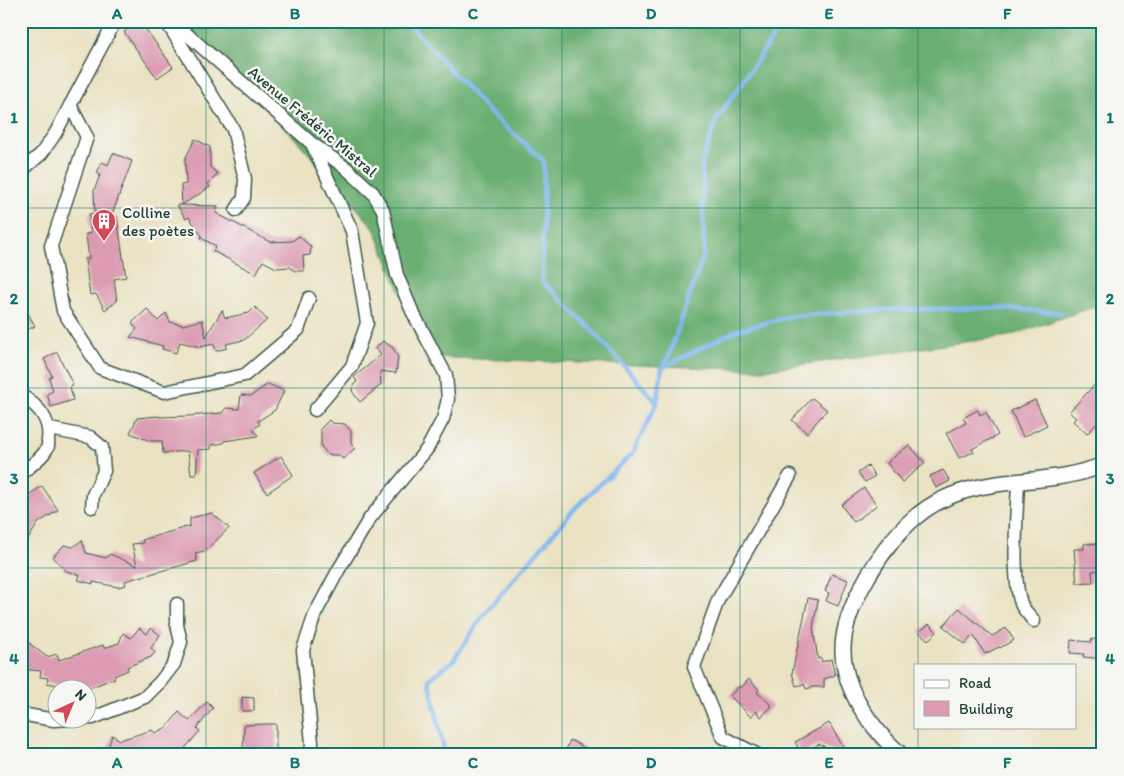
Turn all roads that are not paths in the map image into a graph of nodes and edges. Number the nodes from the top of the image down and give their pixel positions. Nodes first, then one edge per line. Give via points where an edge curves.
1 (116, 21) edge
2 (166, 21) edge
3 (172, 21) edge
4 (70, 105) junction
5 (310, 142) junction
6 (21, 171) edge
7 (236, 210) dead end
8 (308, 298) dead end
9 (21, 395) edge
10 (315, 410) dead end
11 (50, 429) junction
12 (1103, 465) edge
13 (21, 473) edge
14 (790, 476) dead end
15 (1018, 482) junction
16 (92, 507) dead end
17 (177, 604) dead end
18 (1034, 621) dead end
19 (21, 714) edge
20 (311, 755) edge
21 (758, 755) edge
22 (901, 755) edge

1 - 4 street
2 - 7 street via 233,130 245,178 244,198
3 - 5 street, Avenue Frédéric Mistral
4 - 6 street via 42,154
4 - 8 street via 87,137 51,246 63,311 100,368 164,392 245,375 298,330
5 - 10 street via 352,231 367,322 352,366
5 - 20 street, Avenue Frédéric Mistral via 373,193 383,210 397,275 446,375 448,399 443,419 427,448 370,518 315,614 303,650
9 - 11 street via 35,404
11 - 13 street via 47,448 30,468
11 - 16 street via 90,437 102,447 104,471 93,495
12 - 15 street
14 - 21 street via 718,600 694,666 723,737
15 - 18 street via 1017,586 1022,606
15 - 22 street via 980,487 934,503 904,529 876,563 855,601 846,630 845,666 855,696 870,721
17 - 19 street via 181,642 174,664 144,697 93,718 54,720

